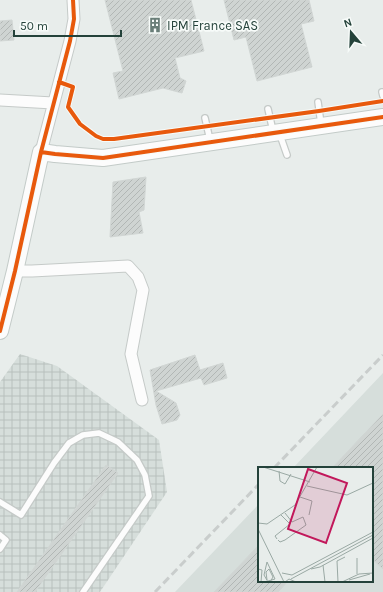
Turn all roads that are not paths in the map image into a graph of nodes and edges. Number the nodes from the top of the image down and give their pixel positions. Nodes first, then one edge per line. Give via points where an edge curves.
1 (73, 0) edge
2 (0, 100) edge
3 (318, 102) dead end
4 (53, 104) junction
5 (268, 109) dead end
6 (383, 117) edge
7 (205, 118) dead end
8 (322, 126) junction
9 (276, 133) junction
10 (210, 142) junction
11 (41, 152) junction
12 (288, 155) dead end
13 (15, 271) junction
14 (0, 331) edge
15 (142, 400) dead end
16 (0, 502) edge
17 (0, 535) edge
18 (0, 549) edge
19 (83, 592) edge

1 - 4 street via 74,18 70,41
2 - 4 street
3 - 8 lane
4 - 11 street
5 - 9 lane
6 - 8 street
7 - 10 lane
8 - 9 street
9 - 10 street
9 - 12 lane
10 - 11 street via 103,158
11 - 13 street
13 - 14 street
13 - 15 street via 128,266 138,277 143,290 131,354
16 - 19 lane via 21,515 69,443 83,435 99,433 118,442 137,460 145,474 149,496
17 - 18 lane via 6,540

